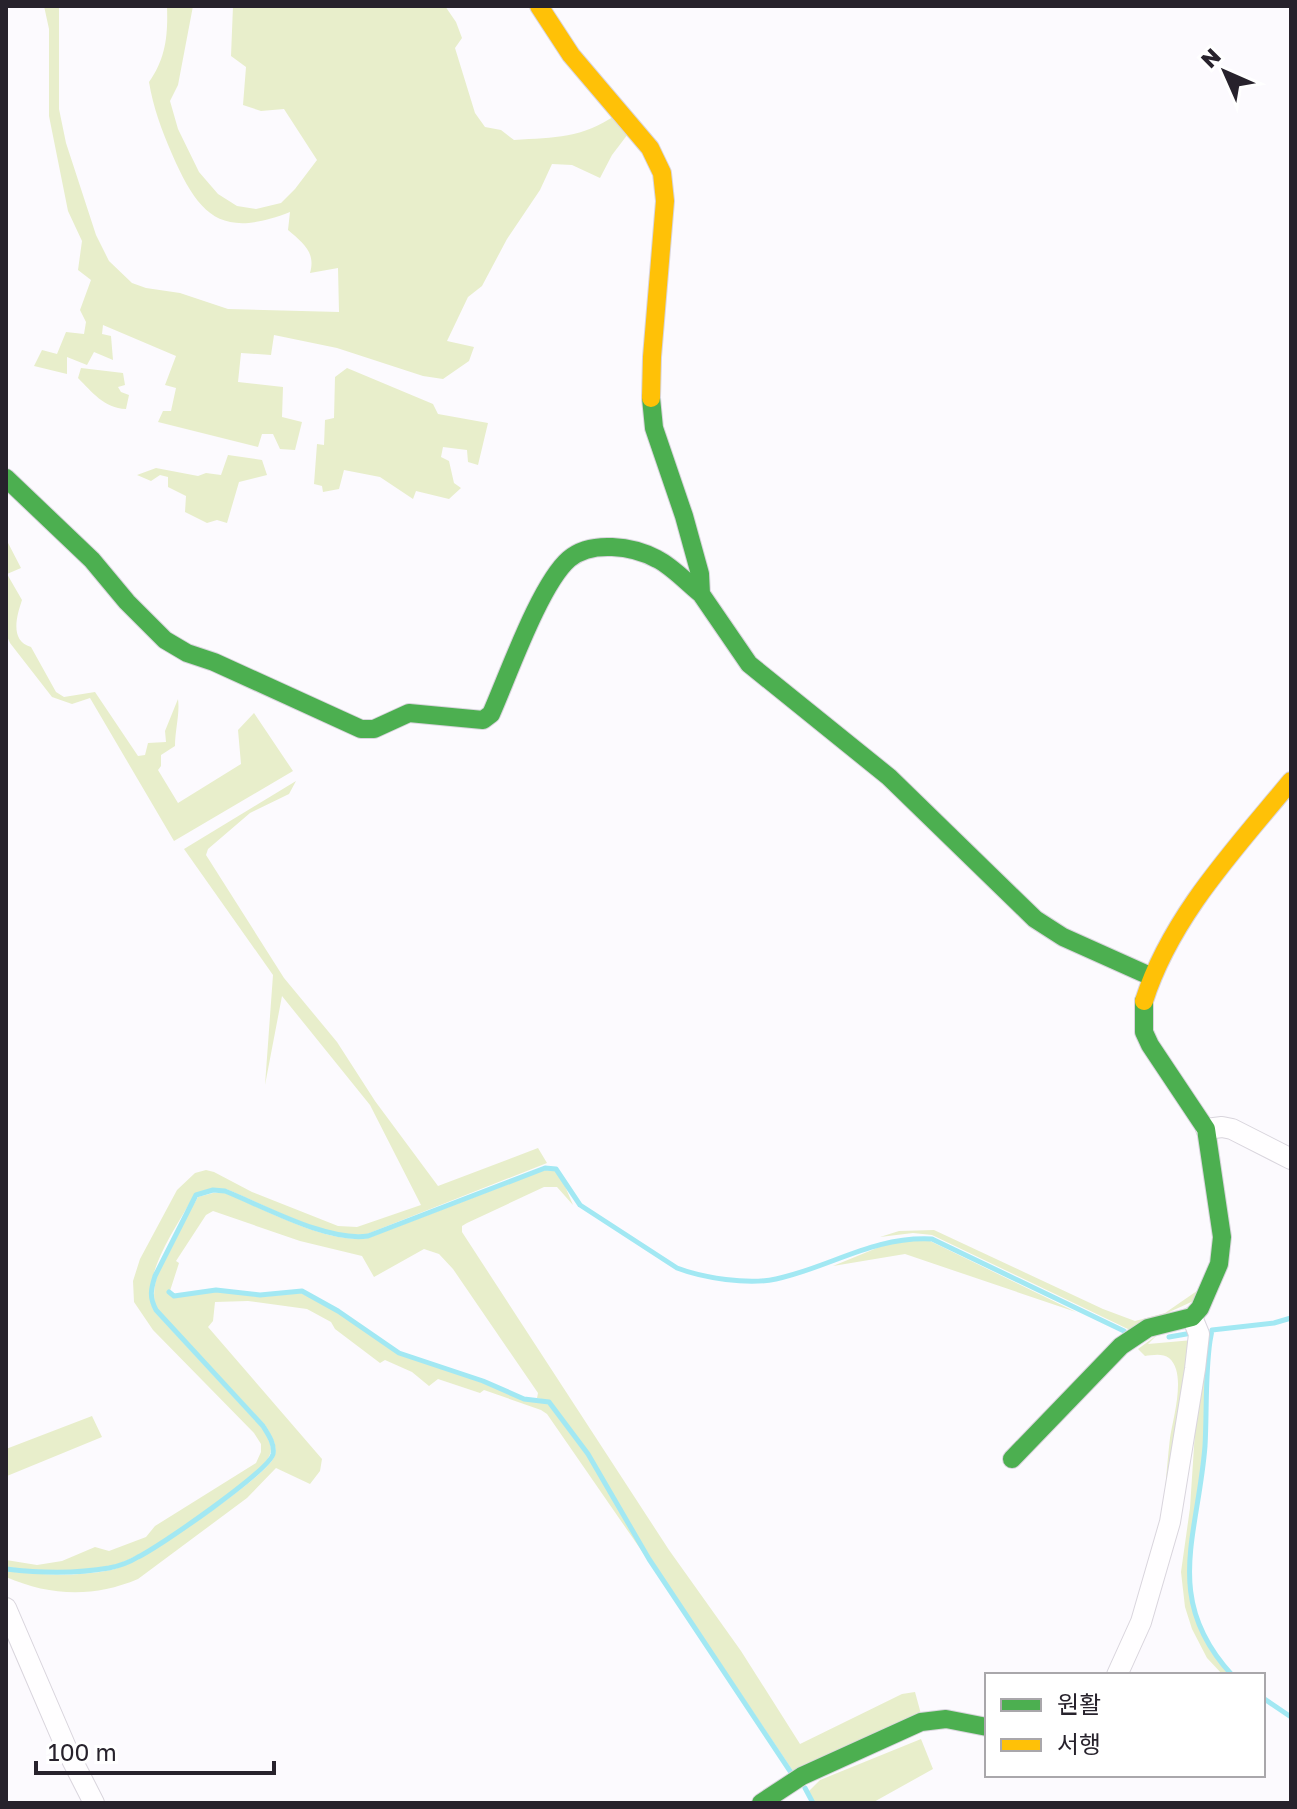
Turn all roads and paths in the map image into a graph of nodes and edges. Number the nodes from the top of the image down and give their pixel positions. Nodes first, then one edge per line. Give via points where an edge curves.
1 (539, 6) edge
2 (6, 478) edge
3 (701, 594) junction
4 (1291, 781) edge
5 (1150, 976) junction
6 (1206, 1129) junction
7 (1291, 1159) edge
8 (1192, 1317) junction
9 (1012, 1459) dead end
10 (6, 1608) edge
11 (1118, 1673) edge
12 (985, 1727) edge
13 (94, 1803) edge
14 (761, 1803) edge

1 - 3 street via 571,55 650,148 662,173 665,201 651,413 684,516
2 - 3 street via 165,640 361,729 374,729 409,713 483,720 491,714 550,581 584,550 641,552 660,560
3 - 5 street via 749,664 889,777 1035,919
4 - 5 street via 1208,884
5 - 6 street via 1141,1016 1144,1031
6 - 7 street via 1232,1129
6 - 8 street via 1221,1254 1208,1292
8 - 9 street via 1148,1328 1121,1346
8 - 11 street via 1199,1334 1170,1522 1141,1622
10 - 13 street
12 - 14 street via 952,1719 921,1722 802,1776

